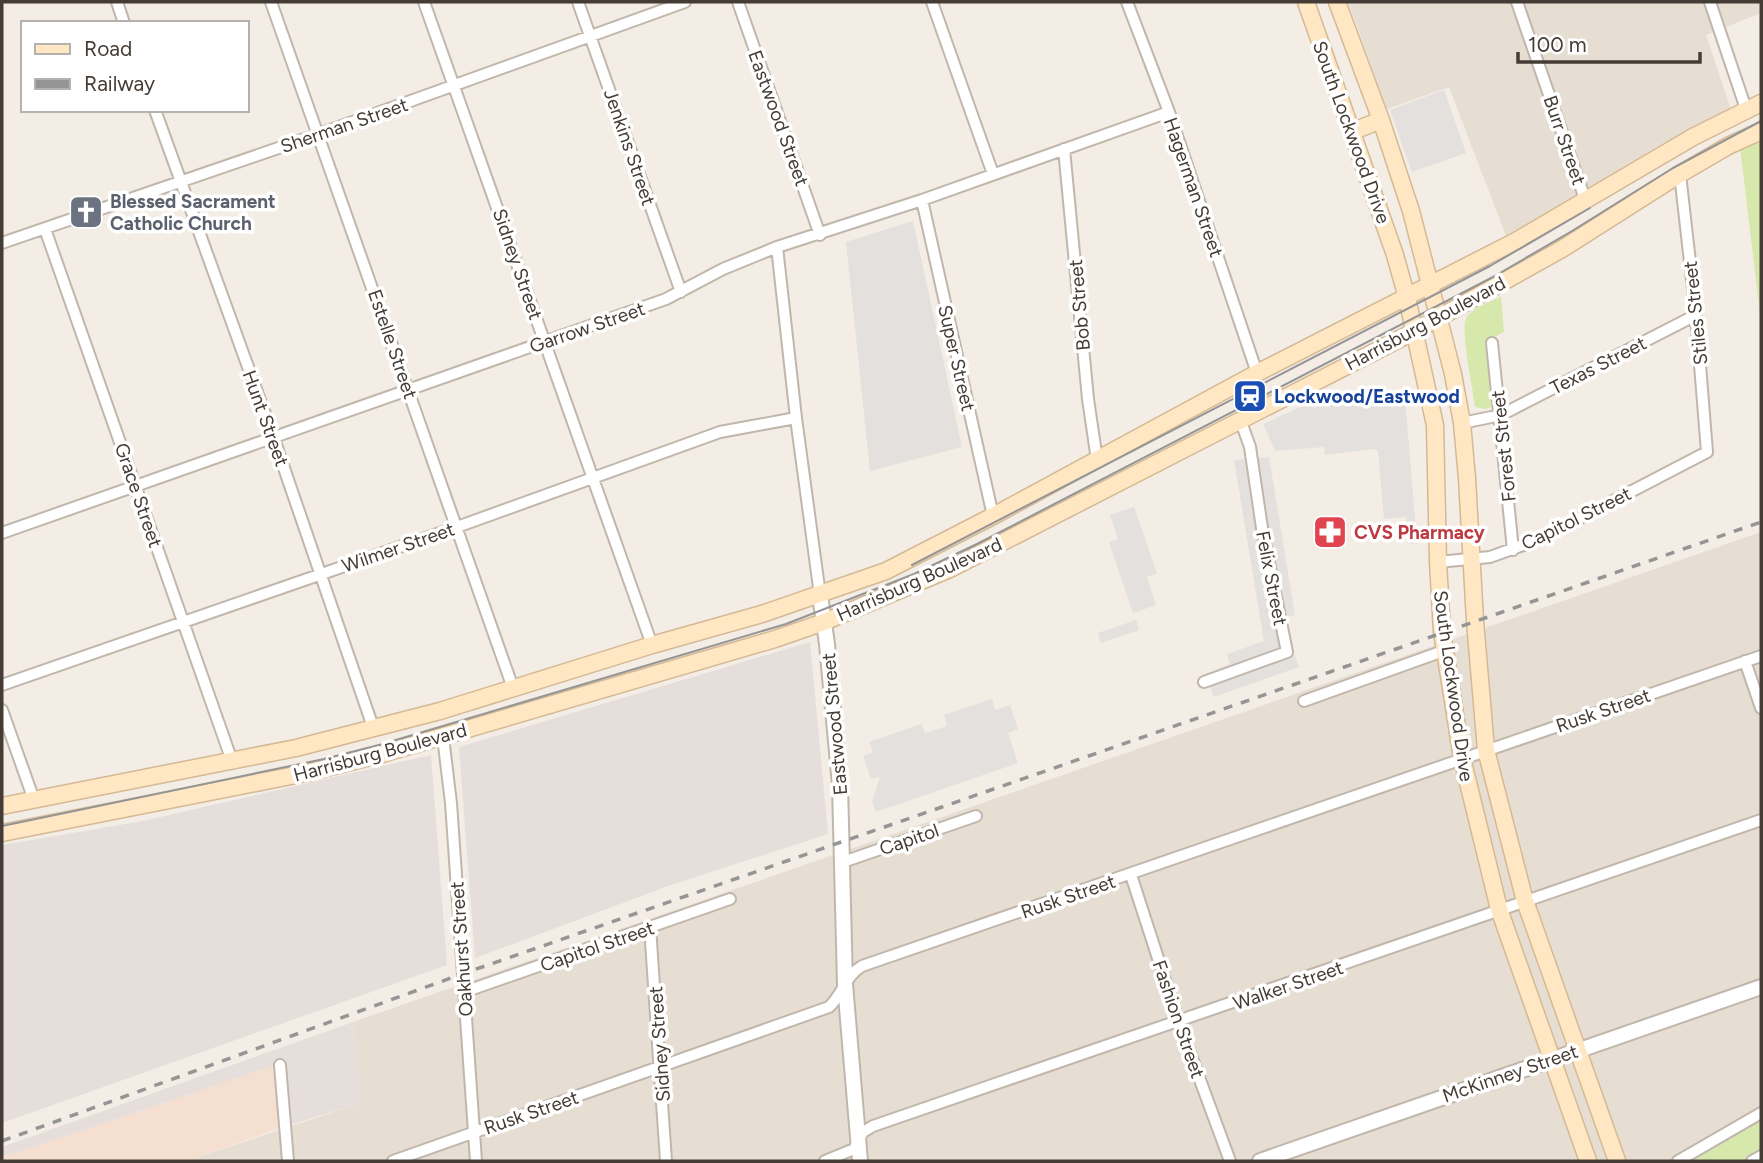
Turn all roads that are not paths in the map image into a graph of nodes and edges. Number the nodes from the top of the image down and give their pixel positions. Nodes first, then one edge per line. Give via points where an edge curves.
1 (117, 2) edge
2 (271, 2) edge
3 (424, 2) edge
4 (578, 2) edge
5 (685, 2) edge
6 (738, 2) edge
7 (932, 2) edge
8 (1127, 2) edge
9 (1306, 2) edge
10 (1337, 2) edge
11 (1517, 2) edge
12 (1710, 2) edge
13 (123, 21) edge
14 (591, 37) junction
15 (455, 86) junction
16 (1754, 106) edge
17 (156, 112) edge
18 (1169, 112) junction
19 (1381, 120) junction
20 (1761, 131) edge
21 (1351, 132) junction
22 (319, 134) junction
23 (1064, 149) junction
24 (993, 174) junction
25 (1680, 174) junction
26 (181, 182) junction
27 (1585, 199) junction
28 (922, 200) junction
29 (45, 229) junction
30 (820, 235) junction
31 (2, 243) edge
32 (777, 247) junction
33 (1432, 285) junction
34 (681, 292) junction
35 (1407, 298) junction
36 (1696, 315) junction
37 (1439, 318) junction
38 (1415, 331) junction
39 (545, 342) junction
40 (1492, 343) dead end
41 (1257, 373) junction
42 (408, 389) junction
43 (1501, 415) junction
44 (796, 418) junction
45 (1240, 419) junction
46 (1462, 423) junction
47 (273, 436) junction
48 (1707, 452) joint
49 (1097, 460) junction
50 (593, 478) junction
51 (135, 485) junction
52 (993, 516) junction
53 (457, 527) junction
54 (2, 533) edge
55 (1513, 550) junction
56 (1471, 559) junction
57 (1438, 562) junction
58 (321, 574) junction
59 (820, 595) junction
60 (824, 622) junction
61 (184, 623) junction
62 (652, 645) junction
63 (1446, 650) junction
64 (1761, 656) edge
65 (1745, 661) junction
66 (1204, 682) dead end
67 (2, 685) edge
68 (513, 688) junction
69 (1304, 701) dead end
70 (1761, 708) edge
71 (2, 710) edge
72 (373, 727) junction
73 (443, 737) junction
74 (1486, 750) junction
75 (1462, 758) junction
76 (233, 761) junction
77 (34, 800) junction
78 (2, 806) edge
79 (976, 817) dead end
80 (1761, 820) edge
81 (2, 833) edge
82 (843, 862) junction
83 (1131, 875) junction
84 (730, 899) dead end
85 (1525, 901) junction
86 (1499, 909) junction
87 (650, 927) junction
88 (845, 984) junction
89 (1761, 987) edge
90 (464, 992) junction
91 (1179, 1023) junction
92 (1578, 1050) junction
93 (1553, 1058) junction
94 (280, 1065) dead end
95 (660, 1066) junction
96 (1761, 1113) edge
97 (474, 1132) junction
98 (858, 1141) junction
99 (1761, 1156) edge
100 (288, 1161) edge
101 (393, 1161) edge
102 (476, 1161) edge
103 (666, 1161) edge
104 (825, 1161) edge
105 (860, 1161) edge
106 (1230, 1161) edge
107 (1260, 1161) edge
108 (1588, 1161) edge
109 (1617, 1161) edge
110 (1678, 1161) edge
111 (1752, 1161) edge

1 - 13 street
2 - 22 street, Estelle Street
3 - 15 street, Sidney Street
4 - 14 street, Jenkins Street
5 - 14 street, Sherman Street
6 - 30 street, Eastwood Street
7 - 24 street
8 - 18 street, Hagerman Street
9 - 21 main road, South Lockwood Drive
10 - 19 main road, South Lockwood Drive
11 - 27 street, Burr Street
12 - 16 street
14 - 15 street, Sherman Street
14 - 34 street, Jenkins Street
15 - 22 street, Sherman Street
15 - 39 street, Sidney Street
16 - 27 main road, Harrisburg Boulevard
17 - 26 street, Hunt Street
18 - 23 street, Garrow Street
18 - 41 street, Hagerman Street
19 - 21 main road
19 - 33 main road, South Lockwood Drive
20 - 25 main road, Harrisburg Boulevard
21 - 35 main road, South Lockwood Drive
22 - 26 street, Sherman Street
22 - 42 street, Estelle Street
23 - 24 street, Garrow Street
23 - 49 street, Bob Street
24 - 28 street, Garrow Street
25 - 36 street, Stiles Street
25 - 37 main road, Harrisburg Boulevard via 1562,249
26 - 29 street, Sherman Street
26 - 47 street, Hunt Street
27 - 33 main road, Harrisburg Boulevard
28 - 30 street, Garrow Street
28 - 52 street, Super Street
29 - 31 street, Sherman Street
29 - 51 street, Grace Street
30 - 32 street, Garrow Street
32 - 34 street, Garrow Street
32 - 44 street, Eastwood Street
33 - 35 main road, Harrisburg Boulevard
33 - 37 main road, South Lockwood Drive
34 - 39 street, Garrow Street
35 - 38 main road, South Lockwood Drive
35 - 41 main road, Harrisburg Boulevard
36 - 43 street, Texas Street
36 - 48 street, Stiles Street
37 - 38 main road, Harrisburg Boulevard
37 - 46 main road, South Lockwood Drive
38 - 45 main road, Harrisburg Boulevard
38 - 57 main road, South Lockwood Drive via 1435,425
39 - 42 street, Garrow Street
39 - 50 street, Sidney Street
40 - 43 street, Forest Street
41 - 49 main road, Harrisburg Boulevard
42 - 47 street, Garrow Street
42 - 53 street, Estelle Street
43 - 46 street, Texas Street
43 - 55 street, Forest Street
44 - 50 street, Wilmer Street via 720,432
44 - 59 street, Eastwood Street
45 - 60 main road, Harrisburg Boulevard via 950,569
45 - 66 street, Felix Street via 1250,447 1287,652
46 - 56 main road, South Lockwood Drive
47 - 51 street, Garrow Street
47 - 58 street, Hunt Street
48 - 55 street, Capitol Street
49 - 52 main road, Harrisburg Boulevard
50 - 53 street, Wilmer Street
50 - 62 street, Sidney Street
51 - 54 street, Garrow Street
51 - 61 street, Grace Street
52 - 59 main road, Harrisburg Boulevard via 886,571
53 - 58 street, Wilmer Street
53 - 68 street, Estelle Street
55 - 56 street, Capitol Street
56 - 57 street, Capitol Street
56 - 74 main road, South Lockwood Drive
57 - 63 main road, South Lockwood Drive
58 - 61 street, Wilmer Street
58 - 72 street, Hunt Street
59 - 60 street, Eastwood Street
59 - 62 main road, Harrisburg Boulevard
60 - 73 main road, Harrisburg Boulevard
60 - 82 street, Eastwood Street
61 - 67 street, Wilmer Street
61 - 76 street, Grace Street
62 - 68 main road, Harrisburg Boulevard
63 - 69 street
63 - 75 main road, South Lockwood Drive
64 - 65 street, Rusk Street
65 - 70 street
65 - 74 street, Rusk Street
68 - 72 main road, Harrisburg Boulevard
71 - 77 street
72 - 76 main road, Harrisburg Boulevard
73 - 81 main road, Harrisburg Boulevard via 306,773
73 - 90 street, Oakhurst Street
74 - 75 street, Rusk Street
74 - 85 main road, South Lockwood Drive
75 - 83 street, Rusk Street
75 - 86 main road, South Lockwood Drive
76 - 77 main road, Harrisburg Boulevard
77 - 78 main road, Harrisburg Boulevard
79 - 82 street, Capitol
80 - 85 street, Walker Street
82 - 88 street, Eastwood Street
83 - 88 street, Rusk Street via 862,966
83 - 91 street, Fashion Street
84 - 87 street, Capitol Street
85 - 86 street, Walker Street
85 - 92 main road, South Lockwood Drive
86 - 91 street, Walker Street
86 - 93 main road, South Lockwood Drive
87 - 90 street, Capitol Street
87 - 95 street, Sidney Street
88 - 95 street, Rusk Street via 829,1007
88 - 98 street, Eastwood Street
89 - 92 street, McKinney Street
90 - 97 street, Oakhurst Street
91 - 98 street, Walker Street via 873,1126
91 - 106 street, Fashion Street
92 - 93 street, McKinney Street
92 - 109 main road, South Lockwood Drive
93 - 107 street, McKinney Street
93 - 108 main road, South Lockwood Drive
94 - 100 street
95 - 97 street, Rusk Street
95 - 103 street, Sidney Street
96 - 110 street
97 - 101 street, Rusk Street
97 - 102 street, Oakhurst Street
98 - 104 street, Walker Street via 854,1149
98 - 105 street, Eastwood Street
99 - 111 street

